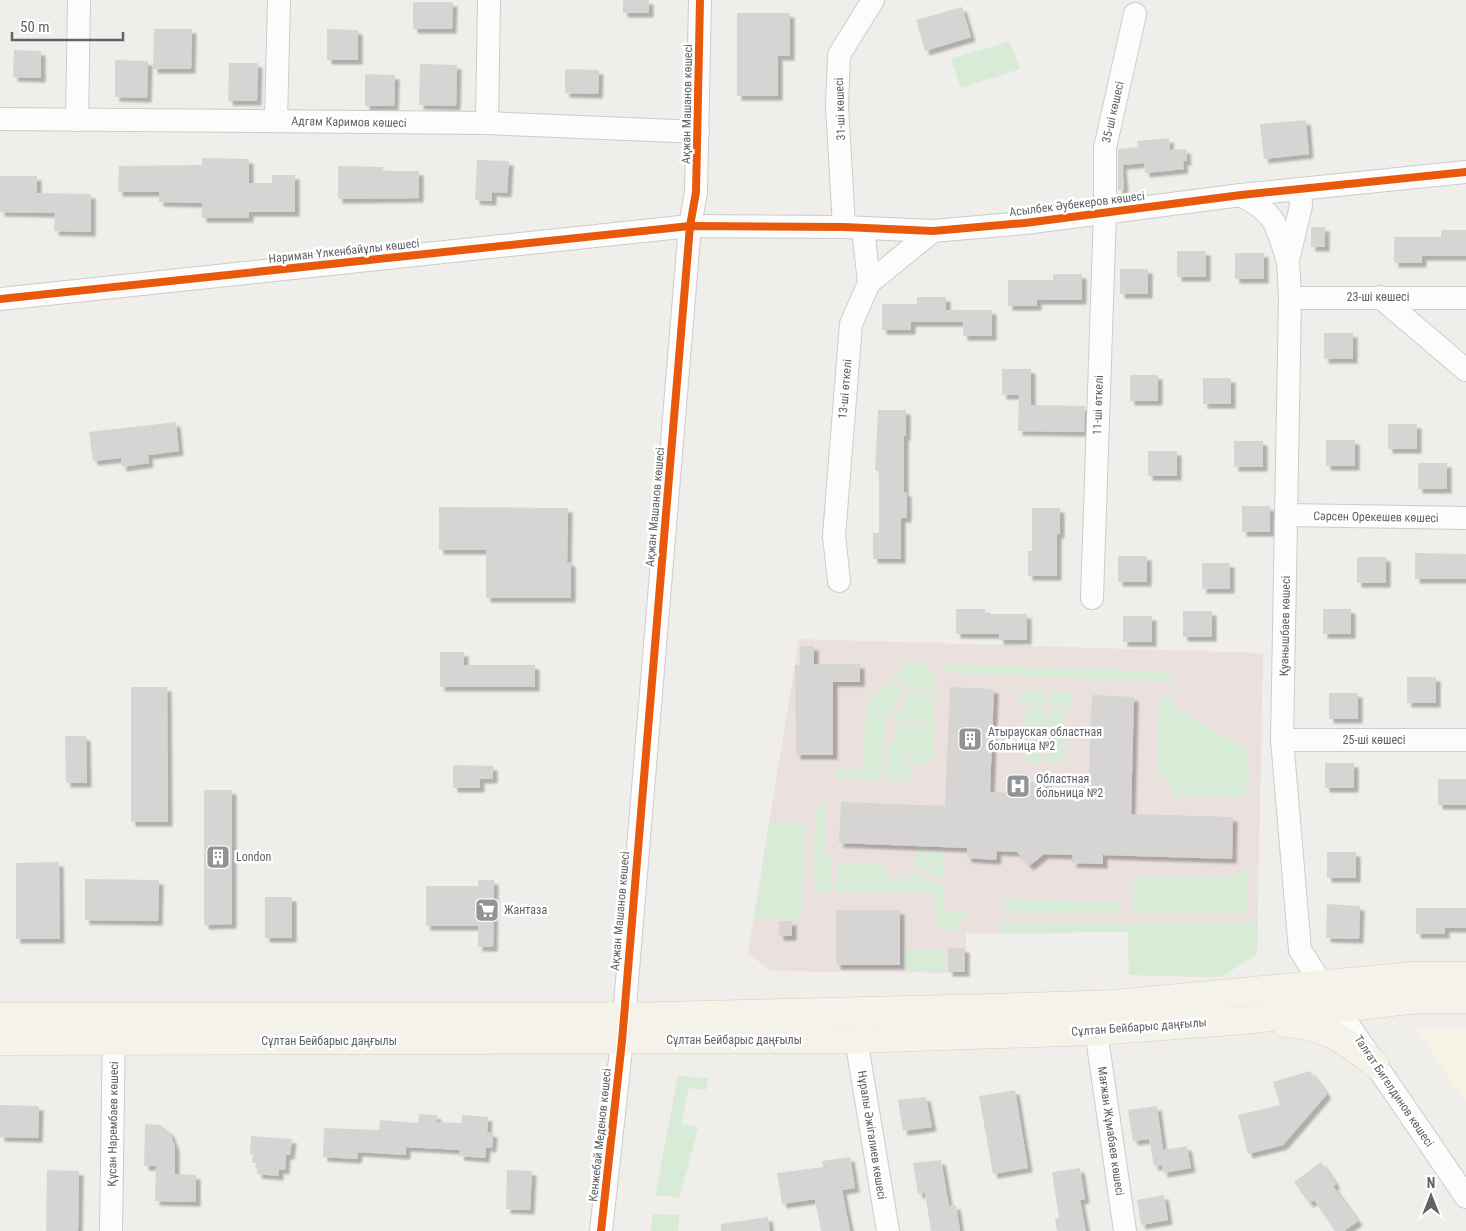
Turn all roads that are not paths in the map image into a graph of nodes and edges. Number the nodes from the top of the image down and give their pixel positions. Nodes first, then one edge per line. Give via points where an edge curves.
1 (79, 0) edge
2 (279, 0) edge
3 (489, 0) edge
4 (700, 0) edge
5 (873, 0) edge
6 (1135, 14) dead end
7 (0, 119) edge
8 (77, 120) junction
9 (276, 121) junction
10 (487, 123) junction
11 (698, 132) junction
12 (1466, 172) edge
13 (1300, 189) junction
14 (1241, 195) junction
15 (1105, 212) junction
16 (690, 226) junction
17 (854, 227) junction
18 (933, 231) junction
19 (1288, 260) junction
20 (869, 284) junction
21 (1380, 297) junction
22 (1290, 298) junction
23 (1466, 298) edge
24 (0, 299) edge
25 (1466, 370) edge
26 (1287, 516) junction
27 (1466, 518) edge
28 (839, 581) dead end
29 (1092, 598) dead end
30 (1282, 740) junction
31 (1466, 740) edge
32 (1466, 976) edge
33 (1322, 984) junction
34 (1466, 999) edge
35 (1337, 1008) junction
36 (0, 1017) edge
37 (1246, 1020) junction
38 (622, 1028) junction
39 (114, 1029) junction
40 (1096, 1031) junction
41 (856, 1039) junction
42 (0, 1041) edge
43 (1375, 1064) junction
44 (1466, 1198) edge
45 (111, 1231) edge
46 (601, 1231) edge
47 (888, 1231) edge
48 (1125, 1231) edge

1 - 8 street
2 - 9 street
3 - 10 street
4 - 11 street, Ақжан Машанов көшесі
5 - 17 street, 31-ші көшесі via 839,55 837,106
6 - 15 street, 35-ші көшесі via 1105,148
7 - 8 street, Адгам Каримов көшесі
8 - 9 street, Адгам Каримов көшесі
9 - 10 street, Адгам Каримов көшесі
10 - 11 street, Адгам Каримов көшесі
11 - 16 street, Ақжан Машанов көшесі via 696,192
12 - 13 street, Асылбек Әубекеров көшесі
13 - 14 street, Асылбек Әубекеров көшесі
13 - 19 street, Қуанышбаев көшесі via 1301,206
14 - 15 street, Асылбек Әубекеров көшесі
14 - 19 street, Қуанышбаев көшесі via 1264,208 1278,228
15 - 18 street, Асылбек Әубекеров көшесі
15 - 29 street, 11-ші өткелі
16 - 17 street, Асылбек Әубекеров көшесі
16 - 24 street, Нариман Үлкенбайұлы көшесі
16 - 38 street, Ақжан Машанов көшесі
17 - 18 street, Асылбек Әубекеров көшесі
17 - 20 street, 31-ші көшесі
18 - 20 street, 13-ші өткелі
19 - 22 street, Қуанышбаев көшесі
20 - 28 street, 13-ші өткелі via 851,324 834,536
21 - 22 street, 23-ші көшесі
21 - 23 street, 23-ші көшесі
21 - 25 street
22 - 26 street, Қуанышбаев көшесі
26 - 27 street, Сәрсен Орекешев көшесі
26 - 30 street, Қуанышбаев көшесі
30 - 31 street, 25-ші көшесі
30 - 33 street, Қуанышбаев көшесі via 1300,950
32 - 33 main road, Сұлтан Бейбарыс даңғылы via 1412,976
33 - 35 street, Талғат Бигелдинов көшесі
33 - 38 main road, Сұлтан Бейбарыс даңғылы via 1114,1004
34 - 35 main road, Сұлтан Бейбарыс даңғылы via 1408,1000
35 - 37 main road, Сұлтан Бейбарыс даңғылы
35 - 43 street, Талғат Бигелдинов көшесі
36 - 39 main road, Сұлтан Бейбарыс даңғылы
37 - 40 main road, Сұлтан Бейбарыс даңғылы
37 - 43 main road via 1324,1029
38 - 39 main road, Сұлтан Бейбарыс даңғылы
38 - 41 main road, Сұлтан Бейбарыс даңғылы
38 - 46 street, Кенжебай Меденов көшесі
39 - 42 main road, Сұлтан Бейбарыс даңғылы
39 - 45 street, Құсан Нарембаев көшесі
40 - 41 main road, Сұлтан Бейбарыс даңғылы
40 - 48 street, Мағжан Жұмабаев көшесі
41 - 47 street, Нұралы Әжiгалиев көшесi
43 - 44 street, Талғат Бигелдинов көшесі

